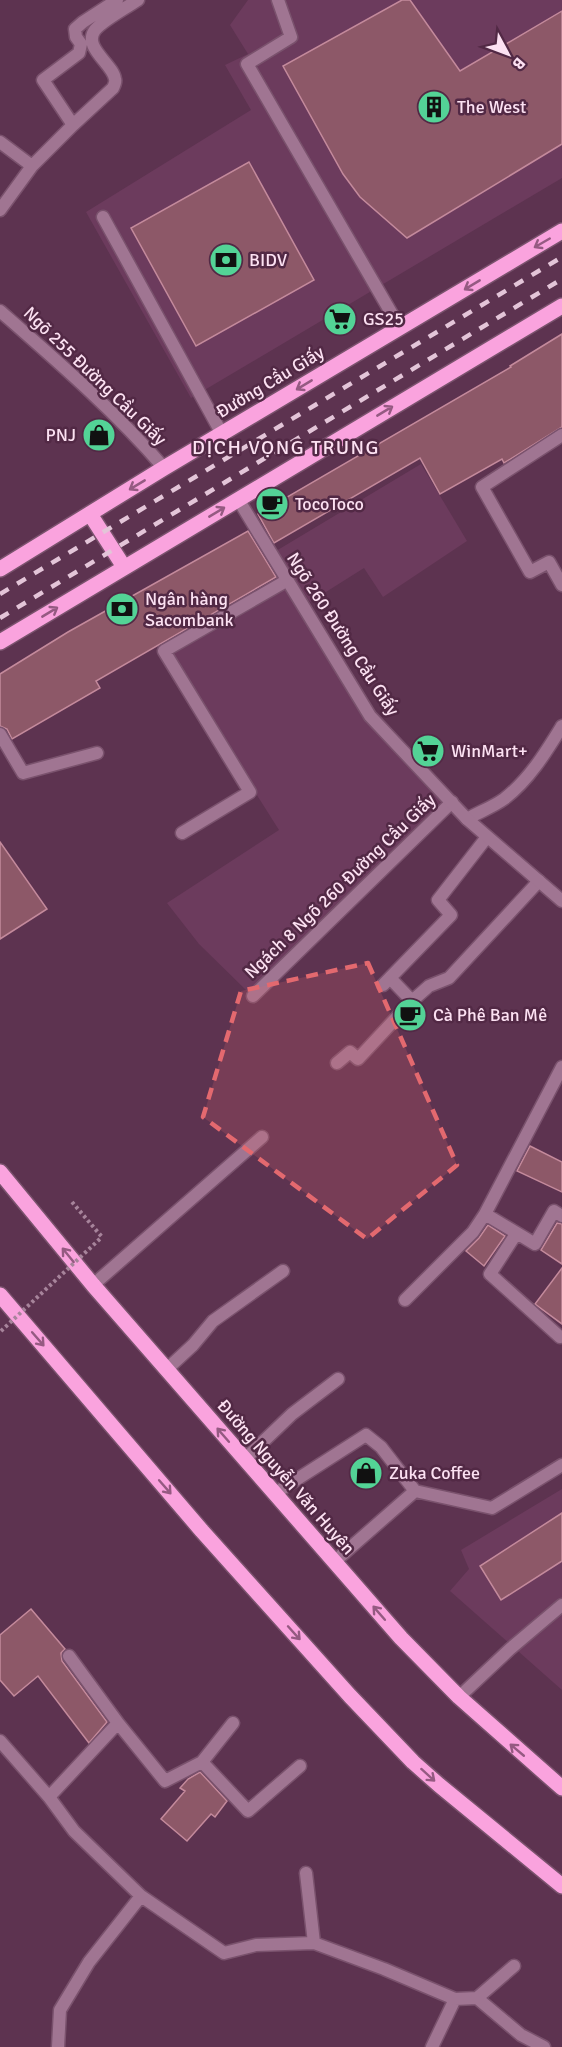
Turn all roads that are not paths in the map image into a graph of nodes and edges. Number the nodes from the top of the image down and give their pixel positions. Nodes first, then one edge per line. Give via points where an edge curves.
1 (117, 0) edge
2 (138, 0) edge
3 (278, 0) edge
4 (73, 125) junction
5 (0, 142) edge
6 (32, 166) junction
7 (0, 210) edge
8 (104, 217) dead end
9 (562, 231) edge
10 (560, 309) edge
11 (0, 311) edge
12 (400, 328) junction
13 (222, 434) junction
14 (562, 435) edge
15 (164, 468) junction
16 (238, 500) junction
17 (90, 514) junction
18 (124, 567) junction
19 (0, 569) edge
20 (286, 581) junction
21 (562, 585) edge
22 (0, 642) edge
23 (562, 726) edge
24 (0, 734) edge
25 (97, 753) dead end
26 (452, 802) junction
27 (467, 819) junction
28 (182, 833) dead end
29 (487, 837) junction
30 (539, 881) junction
31 (562, 901) edge
32 (252, 996) dead end
33 (412, 1001) junction
34 (337, 1063) dead end
35 (562, 1067) edge
36 (262, 1137) dead end
37 (0, 1172) edge
38 (485, 1214) junction
39 (562, 1216) edge
40 (516, 1234) junction
41 (283, 1271) dead end
42 (93, 1285) junction
43 (0, 1295) edge
44 (405, 1300) dead end
45 (560, 1337) dead end
46 (166, 1370) junction
47 (338, 1379) dead end
48 (244, 1460) junction
49 (562, 1465) edge
50 (415, 1491) junction
51 (274, 1494) junction
52 (334, 1562) junction
53 (562, 1605) edge
54 (69, 1656) dead end
55 (459, 1697) junction
56 (118, 1723) junction
57 (233, 1723) dead end
58 (0, 1741) edge
59 (202, 1762) junction
60 (300, 1766) dead end
61 (562, 1788) edge
62 (49, 1797) junction
63 (306, 1873) dead end
64 (562, 1887) edge
65 (141, 1896) junction
66 (314, 1943) junction
67 (513, 1966) dead end
68 (477, 1998) junction
69 (455, 1999) junction
70 (58, 2047) edge
71 (432, 2047) edge
72 (544, 2047) edge

1 - 4 street via 75,29 81,44 79,53 43,80
2 - 4 street via 95,29 92,44 114,76 115,84
3 - 12 street via 291,37 247,64
4 - 6 street
5 - 6 street
6 - 7 street
8 - 13 street
9 -> 12 main road, Đường Cầu Giấy
16 -> 10 main road
11 - 15 street, Ngõ 255 Đường Cầu Giấy via 86,388
12 -> 13 main road, Đường Cầu Giấy
13 - 15 main road, Đường Cầu Giấy
14 - 21 street via 482,487 530,572 549,562
15 -> 17 main road, Đường Cầu Giấy
18 -> 16 main road
16 - 20 street, Ngõ 260 Đường Cầu Giấy
17 - 18 main road
17 - 19 main road, Đường Cầu Giấy
22 -> 18 main road
20 - 26 street, Ngõ 260 Đường Cầu Giấy via 370,716
20 - 28 street via 164,651 250,792
23 - 27 street via 518,787
24 - 25 street via 23,773
26 - 27 street, Ngõ 260 Đường Cầu Giấy
26 - 32 street, Ngách 8 Ngõ 260 Đường Cầu Giấy
27 - 29 street, Ngõ 260 Đường Cầu Giấy
29 - 30 street, Ngõ 260 Đường Cầu Giấy
29 - 33 street via 438,900 452,915 387,982
30 - 31 street, Ngõ 260 Đường Cầu Giấy
30 - 33 street via 449,978 429,986
33 - 34 street via 358,1059 350,1052
35 - 38 street
36 - 42 street
42 -> 37 main road, Đường Nguyễn Văn Huyên
38 - 40 street
38 - 44 street via 473,1232
39 - 40 street via 554,1211 535,1244
40 - 45 street via 490,1274
41 - 46 street via 213,1321
42 - 46 main road, Đường Nguyễn Văn Huyên
43 -> 64 main road via 202,1531 350,1696 413,1762
48 -> 46 main road, Đường Nguyễn Văn Huyên
47 - 48 street via 292,1414
48 - 51 main road, Đường Nguyễn Văn Huyên
49 - 50 street via 492,1508
50 - 51 street via 366,1435
50 - 52 street
51 - 52 main road, Đường Nguyễn Văn Huyên
55 -> 52 main road, Đường Nguyễn Văn Huyên
53 - 55 street
54 - 56 street
61 -> 55 main road, Đường Nguyễn Văn Huyên
56 - 59 street via 165,1781
56 - 62 street
57 - 59 street
58 - 62 street
59 - 60 street via 248,1811
62 - 65 street via 74,1831
63 - 66 street
65 - 66 street via 224,1953 256,1945
65 - 70 street via 89,1962 60,2010
66 - 69 street
67 - 68 street
68 - 69 street
68 - 72 street via 521,2035
69 - 71 street

